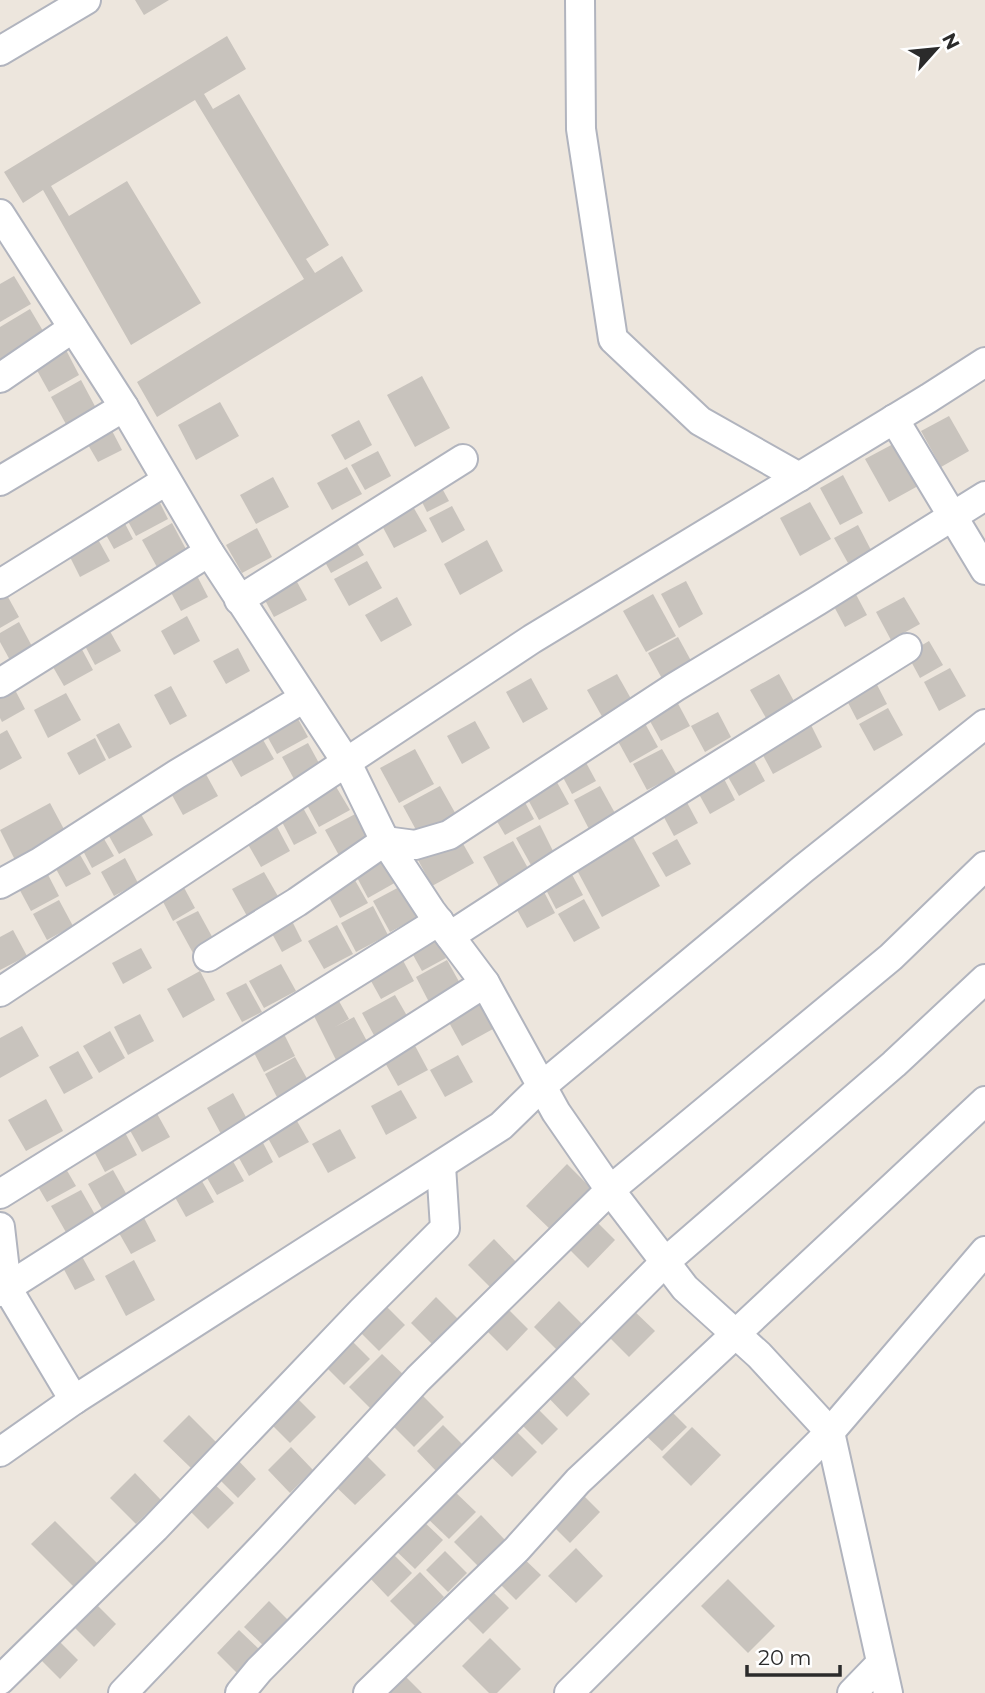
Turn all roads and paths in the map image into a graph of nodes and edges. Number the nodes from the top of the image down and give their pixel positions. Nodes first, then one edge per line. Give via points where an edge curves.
1 (86, 0) edge
2 (580, 0) edge
3 (0, 51) edge
4 (0, 214) edge
5 (73, 328) junction
6 (985, 362) edge
7 (0, 378) edge
8 (124, 407) junction
9 (894, 419) junction
10 (463, 459) dead end
11 (799, 477) junction
12 (0, 481) edge
13 (170, 487) junction
14 (985, 496) edge
15 (954, 517) junction
16 (209, 552) junction
17 (985, 570) edge
18 (0, 584) edge
19 (239, 600) junction
20 (907, 648) dead end
21 (0, 683) edge
22 (304, 698) junction
23 (985, 724) edge
24 (347, 763) junction
25 (385, 841) junction
26 (985, 866) edge
27 (0, 884) edge
28 (445, 929) junction
29 (208, 957) dead end
30 (985, 979) edge
31 (485, 983) junction
32 (0, 992) edge
33 (542, 1086) junction
34 (985, 1101) edge
35 (441, 1166) junction
36 (610, 1190) junction
37 (0, 1194) edge
38 (0, 1227) edge
39 (985, 1251) edge
40 (665, 1262) junction
41 (3, 1290) edge
42 (735, 1333) junction
43 (74, 1400) junction
44 (830, 1432) junction
45 (0, 1452) edge
46 (881, 1663) junction
47 (0, 1680) edge
48 (123, 1693) edge
49 (240, 1693) edge
50 (368, 1693) edge
51 (569, 1693) edge
52 (852, 1693) edge
53 (888, 1693) edge

1 - 3 street
2 - 11 street via 581,129 613,339 700,421
4 - 5 street
5 - 7 street
5 - 8 street
6 - 9 street
8 - 12 street
8 - 13 street
9 - 11 street
9 - 15 street
10 - 19 street
11 - 24 street via 532,639
13 - 16 street
13 - 18 street via 164,482
14 - 15 street
15 - 17 street
15 - 25 street via 674,687 449,835 415,845
16 - 19 street
16 - 21 street
19 - 22 street
20 - 28 street via 559,865
22 - 24 street
22 - 27 street
23 - 33 street
24 - 25 street
24 - 32 street
25 - 28 street
25 - 29 street
26 - 36 street via 891,957
28 - 31 street
28 - 37 street
30 - 40 street
31 - 33 street
31 - 41 street
33 - 35 street via 501,1126
33 - 36 street
34 - 42 street
35 - 43 street
35 - 47 street via 445,1228 155,1528
36 - 40 street
36 - 48 street via 418,1379
38 - 41 street
39 - 44 street
40 - 42 street via 685,1288
40 - 49 street
41 - 43 street
42 - 44 street
42 - 50 street via 578,1481 517,1549
43 - 45 street
44 - 46 street
44 - 51 street
46 - 52 street
46 - 53 street

